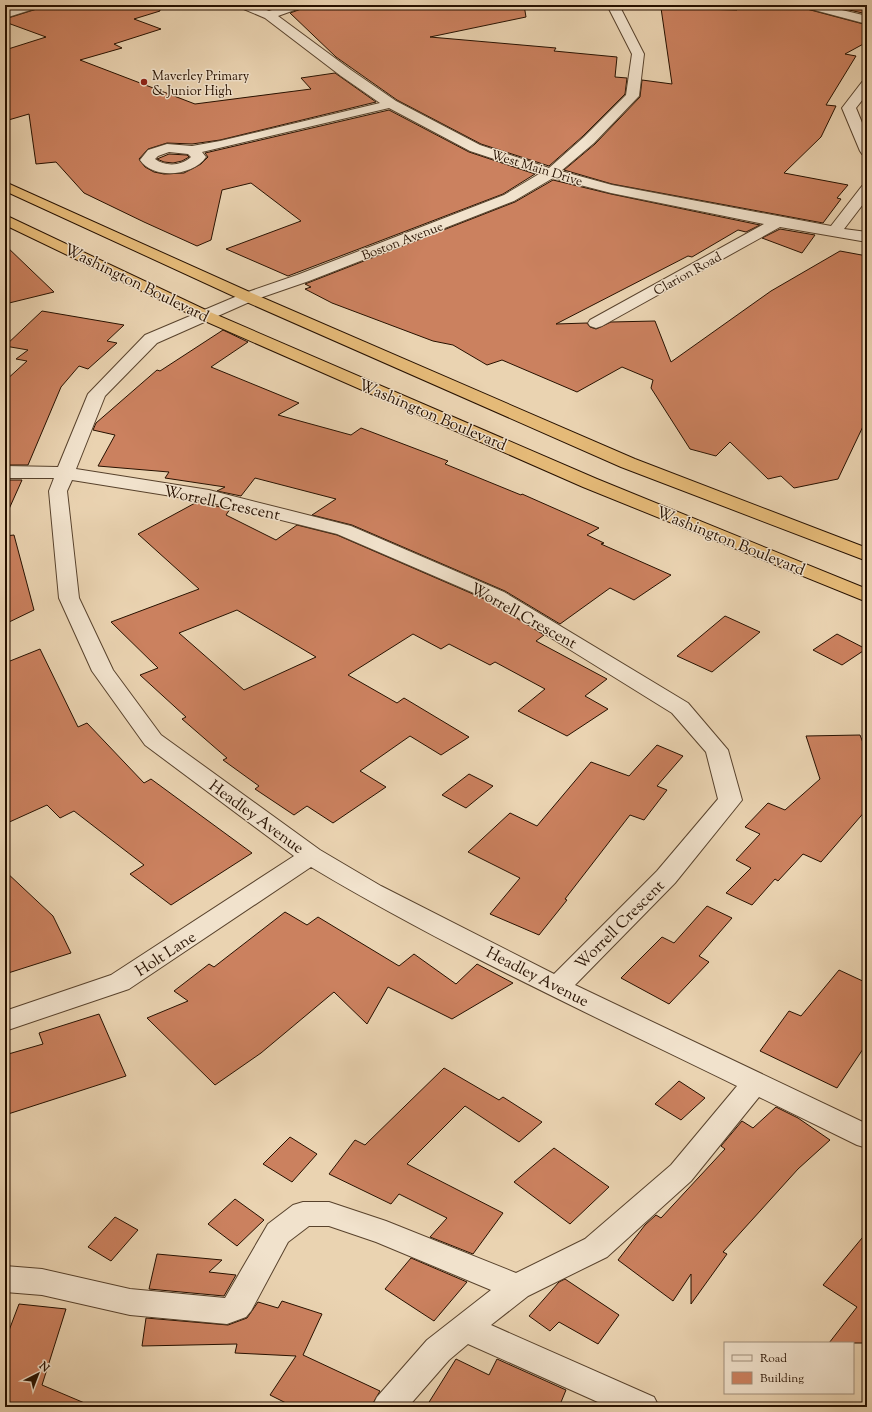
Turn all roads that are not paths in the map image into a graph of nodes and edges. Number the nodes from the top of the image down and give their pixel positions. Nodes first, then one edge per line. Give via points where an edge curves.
1 (36, 5) edge
2 (243, 5) edge
3 (299, 5) edge
4 (618, 5) edge
5 (807, 5) edge
6 (5, 14) edge
7 (269, 15) junction
8 (867, 20) edge
9 (867, 85) edge
10 (391, 104) junction
11 (192, 150) dead end
12 (867, 151) edge
13 (551, 173) junction
14 (5, 186) edge
15 (867, 189) edge
16 (5, 218) edge
17 (778, 222) junction
18 (835, 231) junction
19 (867, 237) edge
20 (248, 297) junction
21 (204, 315) junction
22 (596, 323) dead end
23 (5, 472) edge
24 (65, 473) junction
25 (867, 555) edge
26 (867, 596) edge
27 (311, 856) junction
28 (558, 987) junction
29 (5, 1021) edge
30 (755, 1083) junction
31 (867, 1137) edge
32 (5, 1279) edge
33 (517, 1287) junction
34 (465, 1328) junction
35 (388, 1407) edge
36 (643, 1407) edge

1 - 6 street
2 - 7 street, West Main Drive
3 - 7 street
4 - 13 street, Boston Avenue via 638,54 632,96 589,140
5 - 8 street
7 - 10 street, West Main Drive
9 - 12 street via 849,108
10 - 11 street
10 - 13 street, West Main Drive via 475,148
13 - 17 street, West Main Drive via 611,189
13 - 20 street, Boston Avenue via 509,198
14 - 20 highway, Washington Boulevard
15 - 18 street
16 - 21 highway, Washington Boulevard
17 - 18 street, West Main Drive
17 - 22 street, Clarion Road
18 - 19 street, West Main Drive
20 - 21 street, Headley Avenue
20 - 25 highway, Washington Boulevard via 628,462
21 - 24 street, Headley Avenue via 151,339 97,394
21 - 26 highway, Washington Boulevard via 590,483
23 - 24 street, Worrell Crescent
24 - 27 street, Headley Avenue via 58,491 69,598 103,671 153,740
24 - 28 street, Worrell Crescent via 209,496 344,530 496,596 680,708 717,750 730,800 666,877
27 - 28 street, Headley Avenue via 372,892
27 - 29 street, Holt Lane via 120,982
28 - 30 street, Headley Avenue
30 - 31 street, Headley Avenue
30 - 33 street via 681,1173 596,1248
32 - 33 street via 42,1282 130,1302 227,1311 235,1308 240,1302 278,1233 302,1214 329,1214
33 - 34 street
34 - 35 street via 438,1350
34 - 36 street

